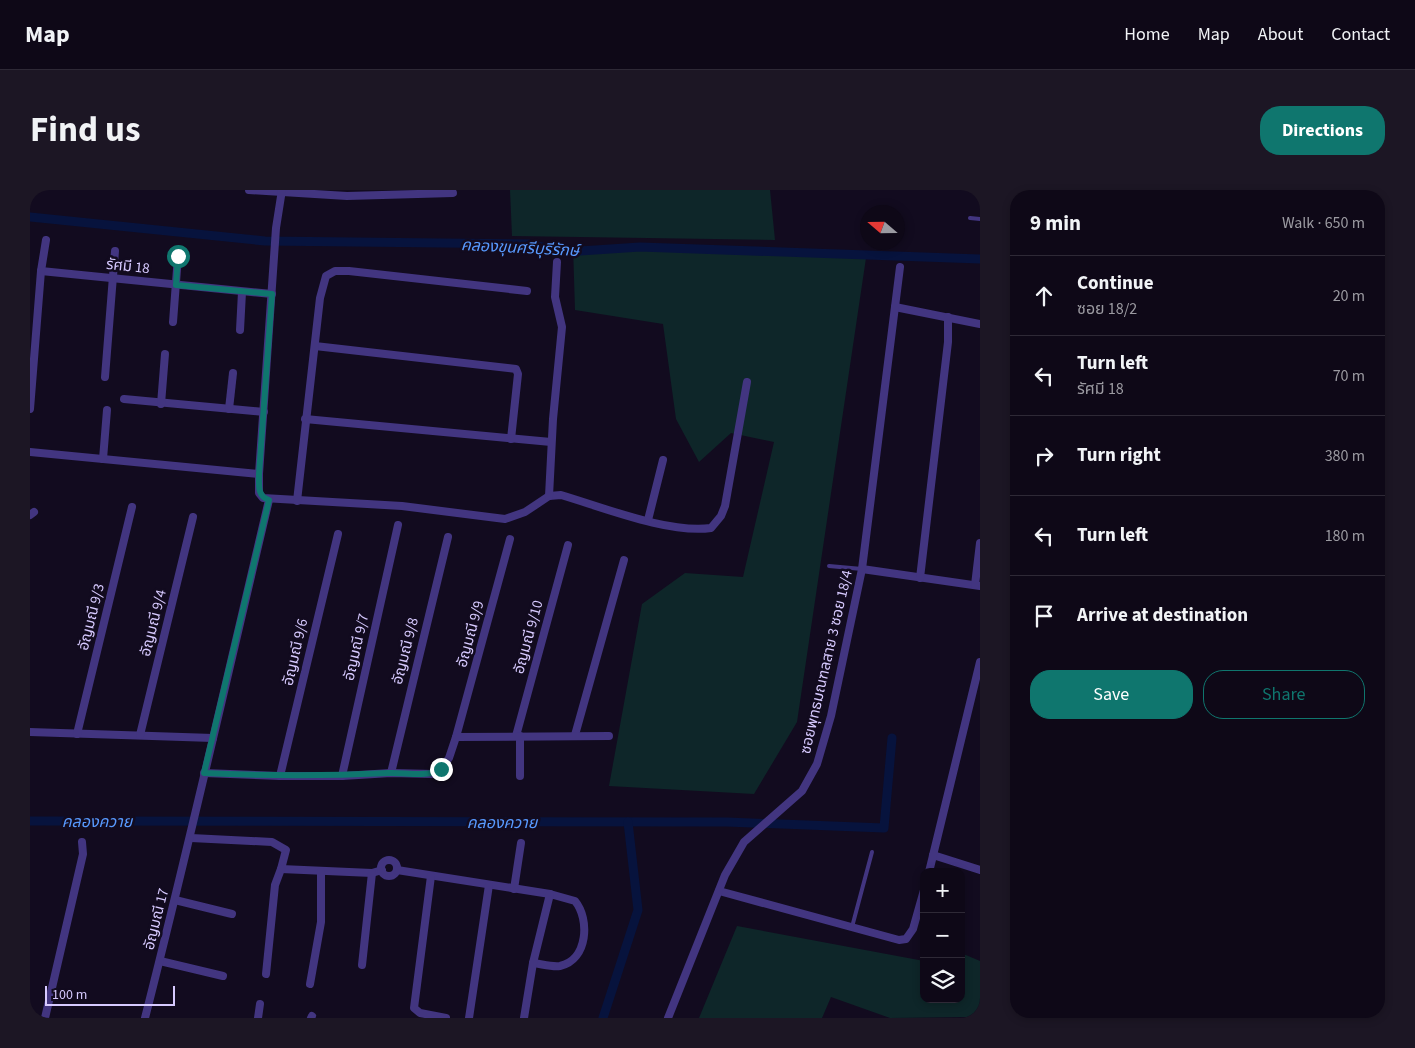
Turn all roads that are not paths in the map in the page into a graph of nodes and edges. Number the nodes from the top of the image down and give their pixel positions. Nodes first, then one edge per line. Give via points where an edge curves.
1 (249, 190) edge
2 (282, 192) edge
3 (416, 192) edge
4 (347, 193) edge
5 (453, 193) dead end
6 (970, 218) dead end
7 (980, 219) edge
8 (46, 240) dead end
9 (115, 251) dead end
10 (178, 256) dead end
11 (557, 262) dead end
12 (900, 268) dead end
13 (41, 271) junction
14 (113, 278) junction
15 (176, 285) junction
16 (527, 291) dead end
17 (242, 292) junction
18 (272, 294) junction
19 (895, 307) junction
20 (948, 317) junction
21 (173, 322) dead end
22 (980, 324) edge
23 (240, 330) dead end
24 (315, 346) junction
25 (165, 354) dead end
26 (233, 373) dead end
27 (105, 377) dead end
28 (747, 382) dead end
29 (124, 399) dead end
30 (161, 404) junction
31 (30, 409) edge
32 (107, 410) dead end
33 (229, 410) junction
34 (264, 412) junction
35 (306, 419) junction
36 (511, 439) junction
37 (551, 442) junction
38 (30, 452) edge
39 (103, 459) junction
40 (664, 460) dead end
41 (259, 474) junction
42 (549, 496) junction
43 (269, 500) junction
44 (297, 501) junction
45 (132, 507) dead end
46 (193, 517) dead end
47 (648, 520) junction
48 (398, 525) dead end
49 (338, 534) dead end
50 (448, 537) dead end
51 (510, 539) dead end
52 (980, 543) edge
53 (568, 545) dead end
54 (624, 560) dead end
55 (829, 566) dead end
56 (862, 569) junction
57 (920, 578) junction
58 (977, 586) edge
59 (980, 662) edge
60 (33, 732) edge
61 (77, 734) junction
62 (140, 735) junction
63 (575, 735) junction
64 (518, 736) junction
65 (609, 736) dead end
66 (456, 737) junction
67 (213, 738) junction
68 (391, 773) junction
69 (203, 776) junction
70 (280, 776) junction
71 (342, 776) junction
72 (520, 776) dead end
73 (191, 838) junction
74 (82, 842) dead end
75 (521, 843) dead end
76 (872, 852) dead end
77 (933, 855) junction
78 (930, 868) edge
79 (281, 869) junction
80 (382, 870) junction
81 (397, 870) junction
82 (980, 870) edge
83 (321, 872) junction
84 (372, 873) junction
85 (431, 876) junction
86 (489, 885) junction
87 (514, 889) junction
88 (719, 892) junction
89 (550, 894) junction
90 (175, 900) junction
91 (920, 905) edge
92 (232, 914) dead end
93 (852, 927) junction
94 (160, 961) junction
95 (533, 963) junction
96 (362, 965) dead end
97 (266, 974) dead end
98 (223, 976) dead end
99 (310, 984) dead end
100 (260, 1004) dead end
101 (45, 1018) edge
102 (145, 1018) edge
103 (258, 1018) edge
104 (446, 1018) edge
105 (470, 1018) edge
106 (524, 1018) edge
107 (668, 1018) edge

1 - 2 street
2 - 4 street
2 - 18 street
3 - 4 street
3 - 5 street
6 - 7 lane
8 - 13 street
9 - 14 street
10 - 15 street
11 - 37 street via 555,298 562,327
12 - 19 street, ซอยพุทธมณฑลสาย 3 ซอย 18/4
13 - 14 street, รัศมี 18
13 - 31 street
14 - 15 street, รัศมี 18
14 - 27 street
15 - 17 street, รัศมี 18
15 - 21 street
16 - 24 street via 335,272 323,281
17 - 18 street, รัศมี 18
17 - 23 street
18 - 34 street
19 - 20 street
19 - 56 street, ซอยพุทธมณฑลสาย 3 ซอย 18/4
20 - 22 street
20 - 57 street via 948,342
24 - 35 street
24 - 36 street via 516,369
25 - 30 street
26 - 33 street
28 - 47 street via 725,506 716,523 711,528 700,530
29 - 30 street
30 - 33 street
32 - 39 street
33 - 34 street
34 - 41 street
35 - 36 street
35 - 44 street
36 - 37 street
37 - 42 street
38 - 39 street
39 - 41 street
40 - 47 street
41 - 43 street via 259,493
42 - 44 street via 525,512 505,519 402,506
42 - 47 street via 561,495
43 - 44 street
43 - 67 street, อัญมณี 17
45 - 61 street, อัญมณี 9/3
46 - 62 street, อัญมณี 9/4
48 - 71 street, อัญมณี 9/7
49 - 70 street, อัญมณี 9/6
50 - 68 street, อัญมณี 9/8
51 - 66 street, อัญมณี 9/9
52 - 58 street
53 - 64 street, อัญมณี 9/10
54 - 63 street
55 - 56 lane
56 - 57 street
56 - 88 street, ซอยพุทธมณฑลสาย 3 ซอย 18/4 via 831,716 817,764 802,791 752,833 734,860
57 - 58 street
59 - 77 street
60 - 61 street
61 - 62 street
62 - 67 street
63 - 64 street
63 - 65 street
64 - 66 street
64 - 72 street, อัญมณี 9/10
66 - 68 street, อัญมณี 9/9 via 449,758 433,774
67 - 69 street, อัญมณี 17
68 - 71 street, อัญมณี 9/9
69 - 70 street, อัญมณี 9/9
69 - 73 street, อัญมณี 17
70 - 71 street, อัญมณี 9/9
73 - 79 street via 272,842 286,850
73 - 90 street, อัญมณี 17
74 - 101 street via 83,854
75 - 87 street
76 - 93 lane
77 - 78 street
77 - 82 street
79 - 83 street
79 - 97 street via 275,885
80 - 81 street via 390,876
80 - 81 street via 384,862 389,860 396,863
80 - 84 street
81 - 85 street
83 - 84 street
83 - 99 street via 321,922
84 - 96 street
85 - 86 street
85 - 104 street via 414,1008 420,1013
86 - 87 street
86 - 105 street
87 - 89 street
88 - 93 street
88 - 107 street, ซอยพุทธมณฑลสาย 3 ซอย 18/4
89 - 95 street
89 - 95 street via 576,901 584,918 584,937 579,951 561,966
90 - 92 street
90 - 94 street, อัญมณี 17
91 - 93 street via 913,930 906,939
94 - 98 street
94 - 102 street, อัญมณี 17
95 - 106 street
100 - 103 street

